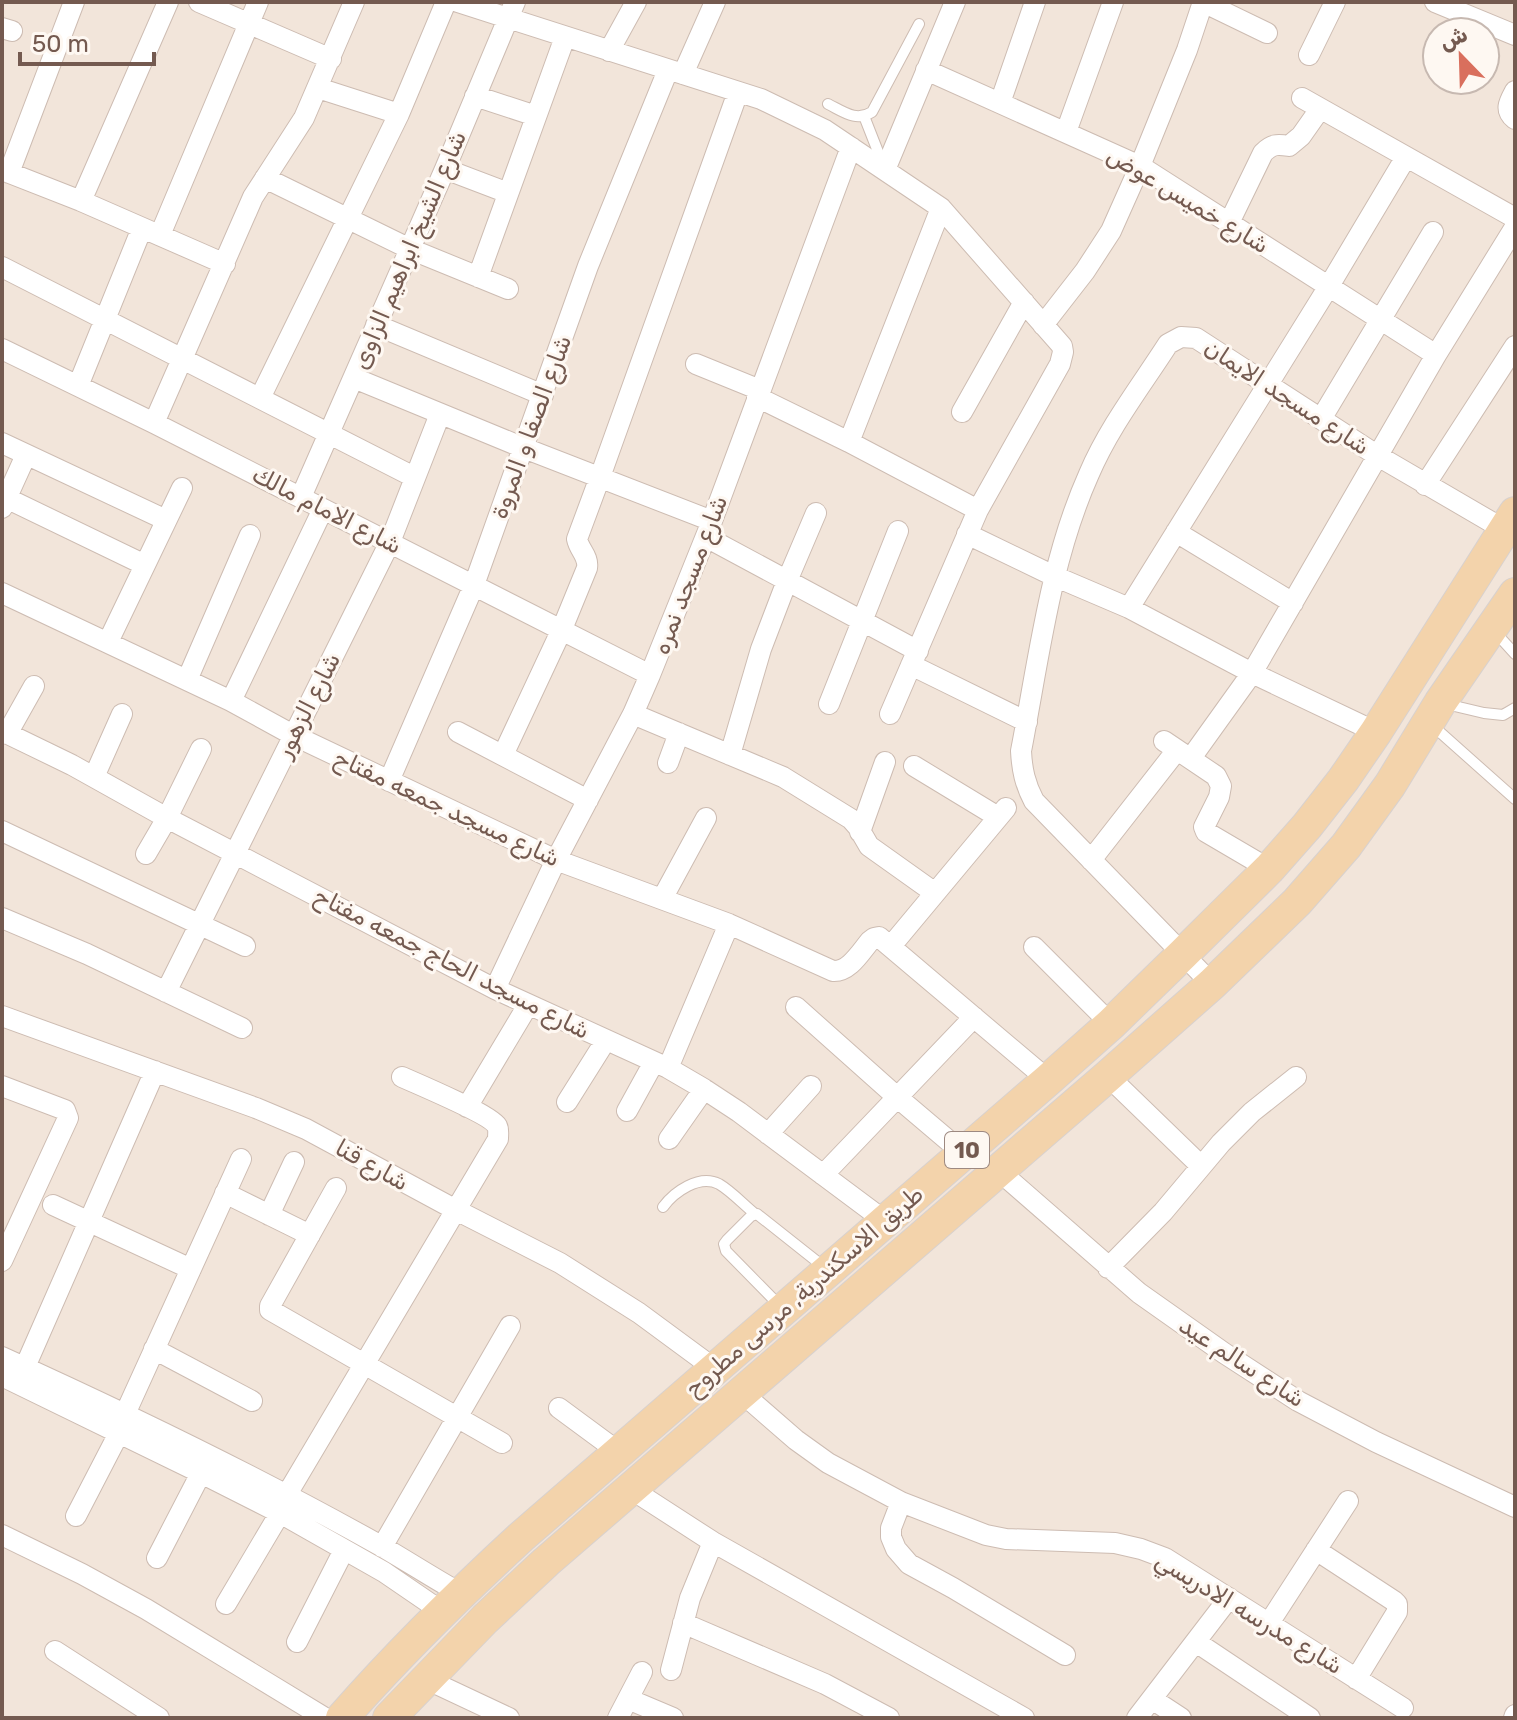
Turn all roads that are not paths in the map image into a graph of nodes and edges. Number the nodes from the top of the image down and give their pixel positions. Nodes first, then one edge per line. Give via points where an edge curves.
1 (74, 2) edge
2 (168, 2) edge
3 (199, 2) edge
4 (258, 2) edge
5 (354, 2) edge
6 (446, 2) edge
7 (458, 2) edge
8 (636, 2) edge
9 (715, 2) edge
10 (955, 2) edge
11 (1035, 2) edge
12 (1113, 2) edge
13 (1203, 2) edge
14 (1335, 2) edge
15 (1444, 4) edge
16 (511, 10) edge
17 (919, 24) dead end
18 (249, 25) junction
19 (1267, 33) dead end
20 (1515, 35) edge
21 (565, 37) junction
22 (609, 51) junction
23 (1309, 55) dead end
24 (331, 59) junction
25 (926, 70) junction
26 (675, 72) junction
27 (318, 88) junction
28 (1515, 91) edge
29 (738, 92) junction
30 (475, 96) junction
31 (1000, 103) junction
32 (828, 104) dead end
33 (399, 114) junction
34 (536, 116) junction
35 (864, 116) junction
36 (1515, 119) edge
37 (1066, 132) junction
38 (851, 147) junction
39 (1406, 157) junction
40 (1140, 166) junction
41 (445, 169) junction
42 (885, 170) junction
43 (5, 171) edge
44 (265, 178) junction
45 (508, 193) junction
46 (81, 201) junction
47 (941, 208) junction
48 (347, 218) junction
49 (1515, 218) edge
50 (1229, 223) junction
51 (1515, 227) edge
52 (151, 231) junction
53 (1433, 232) dead end
54 (410, 249) junction
55 (225, 264) junction
56 (2, 267) edge
57 (478, 277) junction
58 (1329, 286) junction
59 (508, 289) dead end
60 (1024, 302) junction
61 (1381, 319) junction
62 (104, 320) junction
63 (376, 325) junction
64 (1043, 325) junction
65 (1515, 346) edge
66 (2, 349) edge
67 (1436, 355) junction
68 (182, 360) junction
69 (696, 364) dead end
70 (354, 378) junction
71 (1268, 385) junction
72 (78, 386) junction
73 (758, 394) junction
74 (543, 395) junction
75 (260, 398) junction
76 (962, 412) dead end
77 (440, 414) junction
78 (1321, 419) junction
79 (154, 423) junction
80 (329, 434) junction
81 (849, 442) junction
82 (2, 443) edge
83 (524, 448) junction
84 (26, 455) junction
85 (1378, 456) junction
86 (414, 477) junction
87 (600, 477) junction
88 (1425, 485) junction
89 (182, 488) dead end
90 (301, 497) junction
91 (3, 501) edge
92 (323, 509) junction
93 (978, 510) junction
94 (816, 513) dead end
95 (166, 520) junction
96 (1510, 522) edge
97 (709, 529) junction
98 (898, 531) dead end
99 (1176, 532) junction
100 (967, 534) junction
101 (250, 535) dead end
102 (390, 542) junction
103 (145, 565) junction
104 (1054, 576) junction
105 (787, 581) junction
106 (474, 585) junction
107 (2, 593) edge
108 (1515, 594) edge
109 (1293, 603) junction
110 (1129, 608) junction
111 (862, 622) junction
112 (1492, 628) junction
113 (562, 629) junction
114 (108, 642) junction
115 (1515, 654) edge
116 (915, 658) junction
117 (1252, 673) junction
118 (650, 675) junction
119 (187, 680) junction
120 (34, 686) dead end
121 (231, 701) junction
122 (829, 704) dead end
123 (1515, 708) edge
124 (1434, 712) junction
125 (122, 714) dead end
126 (633, 714) junction
127 (890, 714) dead end
128 (1027, 722) junction
129 (458, 732) dead end
130 (1376, 732) junction
131 (5, 733) edge
132 (679, 733) junction
133 (293, 735) junction
134 (201, 749) dead end
135 (1177, 750) junction
136 (503, 755) junction
137 (730, 755) junction
138 (885, 762) dead end
139 (668, 763) dead end
140 (914, 766) dead end
141 (94, 777) junction
142 (389, 781) junction
143 (1515, 799) edge
144 (588, 800) junction
145 (167, 818) junction
146 (706, 818) dead end
147 (2, 831) edge
148 (860, 832) junction
149 (235, 852) junction
150 (146, 854) dead end
151 (556, 860) junction
152 (1091, 860) junction
153 (1269, 869) junction
154 (935, 893) junction
155 (662, 899) junction
156 (2, 918) edge
157 (199, 924) junction
158 (729, 924) junction
159 (245, 946) dead end
160 (891, 946) junction
161 (1034, 947) dead end
162 (1183, 954) junction
163 (1212, 984) junction
164 (495, 989) junction
165 (166, 992) junction
166 (528, 1005) junction
167 (796, 1007) dead end
168 (2, 1016) edge
169 (974, 1017) junction
170 (1111, 1024) junction
171 (242, 1028) dead end
172 (606, 1040) junction
173 (661, 1065) junction
174 (155, 1071) junction
175 (1108, 1076) junction
176 (402, 1077) dead end
177 (1296, 1077) dead end
178 (1048, 1080) junction
179 (2, 1086) edge
180 (811, 1086) dead end
181 (704, 1089) junction
182 (897, 1097) junction
183 (567, 1102) dead end
184 (467, 1107) junction
185 (627, 1111) dead end
186 (768, 1134) junction
187 (669, 1139) dead end
188 (963, 1153) junction
189 (241, 1159) dead end
190 (294, 1162) dead end
191 (1201, 1166) junction
192 (999, 1171) junction
193 (823, 1175) junction
194 (336, 1188) dead end
195 (225, 1193) junction
196 (53, 1205) dead end
197 (663, 1207) dead end
198 (456, 1210) junction
199 (754, 1213) junction
200 (269, 1215) junction
201 (885, 1221) junction
202 (89, 1222) junction
203 (310, 1235) junction
204 (2, 1261) edge
205 (1108, 1268) junction
206 (191, 1269) junction
207 (829, 1270) junction
208 (784, 1310) junction
209 (510, 1326) dead end
210 (154, 1349) junction
211 (2, 1357) edge
212 (365, 1363) junction
213 (25, 1367) junction
214 (715, 1369) junction
215 (2, 1376) edge
216 (742, 1393) junction
217 (252, 1401) dead end
218 (559, 1408) dead end
219 (457, 1418) junction
220 (122, 1423) junction
221 (502, 1443) dead end
222 (620, 1453) junction
223 (201, 1473) junction
224 (631, 1489) junction
225 (1348, 1501) dead end
226 (901, 1502) junction
227 (283, 1504) junction
228 (1515, 1507) edge
229 (76, 1516) dead end
230 (2, 1535) edge
231 (713, 1542) junction
232 (382, 1547) junction
233 (344, 1550) junction
234 (1316, 1550) junction
235 (157, 1558) dead end
236 (1229, 1598) junction
237 (450, 1602) junction
238 (226, 1604) dead end
239 (683, 1623) junction
240 (1269, 1623) junction
241 (297, 1642) dead end
242 (1196, 1642) junction
243 (55, 1651) dead end
244 (1065, 1655) dead end
245 (671, 1670) dead end
246 (642, 1672) dead end
247 (426, 1679) junction
248 (1356, 1679) junction
249 (628, 1699) junction
250 (1152, 1699) junction
251 (1403, 1708) dead end
252 (159, 1718) edge
253 (325, 1718) edge
254 (342, 1718) edge
255 (389, 1718) edge
256 (509, 1718) edge
257 (618, 1718) edge
258 (673, 1718) edge
259 (889, 1718) edge
260 (1024, 1718) edge
261 (1137, 1718) edge
262 (1181, 1718) edge
263 (1310, 1718) edge

1 - 43 street
2 - 46 street
3 - 18 street
4 - 18 street
5 - 24 street
6 - 33 street
7 - 16 street
8 - 22 street
9 - 26 street, شارع الصفا و المروة
10 - 25 street
11 - 31 street
12 - 37 street
13 - 19 street
13 - 40 street
14 - 23 street
15 - 20 street
16 - 21 street
16 - 30 street, شارع الشيخ ابراهيم الزاوى
17 - 35 lane via 877,104
18 - 24 street
18 - 52 street
21 - 22 street
21 - 34 street
22 - 26 street
24 - 27 street
25 - 31 street, شارع خميس عوض
25 - 42 street
26 - 29 street
26 - 74 street, شارع الصفا و المروة via 588,266
27 - 33 street
27 - 44 street
28 - 36 street via 1508,104
29 - 38 street
29 - 87 street
30 - 34 street
30 - 41 street, شارع الشيخ ابراهيم الزاوى
31 - 37 street, شارع خميس عوض
32 - 35 lane
33 - 48 street
34 - 45 street
35 - 42 lane
37 - 40 street, شارع خميس عوض
38 - 42 street
38 - 73 street, شارع مسجد نمره
39 - 49 street
39 - 50 street via 1311,104 1296,142 1277,144 1263,153
39 - 58 street
40 - 50 street, شارع خميس عوض
40 - 64 street via 1111,231
41 - 45 street
41 - 54 street, شارع الشيخ ابراهيم الزاوى
42 - 47 street
43 - 46 street
44 - 48 street
44 - 55 street
45 - 57 street
46 - 52 street
47 - 60 street
47 - 81 street
48 - 54 street
48 - 75 street
50 - 58 street, شارع خميس عوض
51 - 67 street
52 - 55 street
52 - 62 street
53 - 61 street
54 - 57 street
54 - 63 street, شارع الشيخ ابراهيم الزاوى
55 - 68 street
56 - 62 street
57 - 59 street
58 - 61 street, شارع خميس عوض
58 - 71 street
60 - 64 street
60 - 76 street
61 - 67 street, شارع خميس عوض
61 - 78 street
62 - 68 street
62 - 72 street
63 - 70 street, شارع الشيخ ابراهيم الزاوى
63 - 74 street
64 - 93 street via 1062,346 1063,358
65 - 88 street
66 - 72 street, شارع الامام مالك
67 - 85 street
68 - 75 street
68 - 79 street
69 - 73 street
70 - 77 street
70 - 80 street, شارع الشيخ ابراهيم الزاوى
71 - 78 street, شارع مسجد الايمان
71 - 99 street
71 - 104 street, شارع مسجد الايمان via 1196,338 1181,337 1168,344 1088,474
72 - 79 street, شارع الامام مالك
73 - 81 street
73 - 97 street, شارع مسجد نمره
74 - 83 street, شارع الصفا و المروة
75 - 80 street
77 - 83 street
77 - 86 street, شارع الزهور
78 - 85 street, شارع مسجد الايمان
79 - 90 street, شارع الامام مالك
80 - 86 street
80 - 90 street, شارع الشيخ ابراهيم الزاوى
81 - 93 street
82 - 84 street
83 - 87 street
83 - 106 street, شارع الصفا و المروة
84 - 91 street
84 - 95 street
85 - 88 street, شارع مسجد الايمان
85 - 109 street
86 - 102 street, شارع الزهور
87 - 97 street
87 - 113 street via 577,539 587,568
88 - 96 street, شارع مسجد الايمان
89 - 95 street
90 - 92 street, شارع الامام مالك
91 - 103 street
92 - 102 street, شارع الامام مالك
92 - 121 street
93 - 100 street
94 - 105 street
95 - 103 street
96 - 130 main road, طريق الاسكندرية, مرسى مطروح / 10
97 - 105 street
97 - 118 street, شارع مسجد نمره
98 - 111 street
99 - 109 street
99 - 110 street
100 - 104 street
100 - 116 street
101 - 119 street
102 - 106 street, شارع الامام مالك
102 - 133 street, شارع الزهور
103 - 114 street
104 - 110 street
104 - 128 street, شارع مسجد الايمان
105 - 111 street
105 - 137 street
106 - 113 street, شارع الامام مالك
106 - 142 street, شارع الصفا و المروة
107 - 114 street, شارع مسجد جمعه مفتاح
108 - 112 main road, طريق الاسكندرية, مرسى مطروح / 10
109 - 117 street
110 - 117 street
111 - 116 street
111 - 122 street
112 - 115 lane
112 - 124 main road, طريق الاسكندرية, مرسى مطروح / 10
113 - 118 street, شارع الامام مالك
113 - 136 street
114 - 119 street, شارع مسجد جمعه مفتاح
116 - 127 street
116 - 128 street
117 - 130 street
117 - 135 street
118 - 126 street, شارع مسجد نمره
119 - 121 street, شارع مسجد جمعه مفتاح
120 - 131 street
121 - 133 street, شارع مسجد جمعه مفتاح
123 - 124 lane via 1503,715
124 - 143 lane
124 - 163 main road, طريق الاسكندرية, مرسى مطروح / 10 via 1346,846
125 - 141 street
126 - 132 street
126 - 144 street, شارع مسجد نمره
128 - 152 street, شارع مسجد الايمان via 1021,751 1026,786
129 - 136 street
130 - 153 main road, طريق الاسكندرية, مرسى مطروح / 10
131 - 141 street, شارع مسجد الحاج جمعه مفتاح
132 - 137 street
132 - 139 street
133 - 142 street, شارع مسجد جمعه مفتاح
133 - 149 street, شارع الزهور
134 - 145 street
135 - 152 street
135 - 153 street via 1216,776 1221,786 1206,832
136 - 144 street
137 - 148 street via 783,777 851,819
138 - 148 street
140 - 154 street via 1002,813
141 - 145 street, شارع مسجد الحاج جمعه مفتاح
142 - 151 street, شارع مسجد جمعه مفتاح
144 - 151 street, شارع مسجد نمره
145 - 149 street, شارع مسجد الحاج جمعه مفتاح
145 - 150 street
146 - 155 street
147 - 157 street
148 - 154 street via 869,846
149 - 157 street, شارع الزهور
149 - 164 street, شارع مسجد الحاج جمعه مفتاح
151 - 155 street, شارع مسجد جمعه مفتاح
151 - 164 street, شارع مسجد نمره
152 - 162 street
153 - 162 main road, طريق الاسكندرية, مرسى مطروح / 10
154 - 160 street
155 - 158 street, شارع مسجد جمعه مفتاح
156 - 165 street
157 - 159 street
157 - 165 street, شارع الزهور
158 - 160 street, شارع مسجد جمعه مفتاح via 839,972 874,938
158 - 173 street
160 - 169 street
161 - 170 street
162 - 163 street
162 - 170 main road, طريق الاسكندرية, مرسى مطروح / 10
163 - 175 main road, طريق الاسكندرية, مرسى مطروح / 10
164 - 166 street, شارع مسجد الحاج جمعه مفتاح
165 - 171 street
166 - 172 street, شارع مسجد الحاج جمعه مفتاح
166 - 184 street
167 - 182 street
168 - 174 street, شارع قنا
169 - 178 street
169 - 182 street
170 - 178 main road, طريق الاسكندرية, مرسى مطروح / 10
172 - 173 street, شارع مسجد الحاج جمعه مفتاح
172 - 183 street
173 - 181 street, شارع مسجد الحاج جمعه مفتاح
173 - 185 street
174 - 198 street, شارع قنا via 306,1129
174 - 202 street
175 - 191 street
175 - 192 main road, طريق الاسكندرية, مرسى مطروح / 10
176 - 184 street
177 - 191 street via 1252,1112
178 - 188 main road, طريق الاسكندرية, مرسى مطروح / 10
179 - 204 street via 65,1110 68,1118
180 - 186 street
181 - 186 street, شارع مسجد الحاج جمعه مفتاح
181 - 187 street
182 - 188 street
182 - 193 street
184 - 198 street via 495,1123 498,1139
186 - 193 street, شارع مسجد الحاج جمعه مفتاح
188 - 201 main road, طريق الاسكندرية, مرسى مطروح / 10
189 - 195 street
190 - 200 street
191 - 205 street
192 - 205 street, شارع سالم عيد
192 - 216 main road, طريق الاسكندرية, مرسى مطروح / 10
193 - 201 street, شارع مسجد الحاج جمعه مفتاح
194 - 203 street
195 - 200 street
195 - 206 street
196 - 202 street
197 - 199 lane via 680,1190 711,1182
198 - 212 street
198 - 214 street, شارع قنا via 600,1287
199 - 207 lane
199 - 208 lane via 724,1244 726,1251
200 - 203 street
201 - 207 main road, طريق الاسكندرية, مرسى مطروح / 10
202 - 206 street
202 - 213 street
203 - 212 street via 270,1310
205 - 228 street, شارع سالم عيد via 1298,1401
206 - 210 street
207 - 208 main road, طريق الاسكندرية, مرسى مطروح / 10
208 - 214 main road, طريق الاسكندرية, مرسى مطروح / 10
209 - 219 street
210 - 217 street
210 - 220 street
211 - 213 street
212 - 219 street
212 - 227 street
213 - 220 street
214 - 222 main road, طريق الاسكندرية, مرسى مطروح / 10
215 - 220 street
216 - 224 main road, طريق الاسكندرية, مرسى مطروح / 10
216 - 226 street, شارع مدرسه الادريسي via 828,1463
218 - 222 street
219 - 221 street
219 - 232 street
220 - 223 street
220 - 227 street
220 - 229 street
222 - 237 main road, طريق الاسكندرية, مرسى مطروح / 10
223 - 227 street
223 - 235 street
224 - 231 street
224 - 247 main road, طريق الاسكندرية, مرسى مطروح / 10 via 546,1562
225 - 234 street
226 - 236 street, شارع مدرسه الادريسي via 1006,1539 1115,1543 1141,1549
226 - 244 street via 891,1537 909,1564
227 - 232 street
227 - 233 street
227 - 238 street
230 - 253 street via 146,1609
231 - 239 street
231 - 260 street
232 - 237 street
233 - 237 street
233 - 241 street
234 - 240 street
234 - 248 street via 1397,1604
236 - 240 street, شارع مدرسه الادريسي
236 - 242 street
237 - 254 main road, طريق الاسكندرية, مرسى مطروح / 10
239 - 245 street
239 - 259 street via 825,1684
240 - 248 street, شارع مدرسه الادريسي
242 - 250 street
242 - 263 street
243 - 252 street
246 - 249 street
247 - 255 main road, طريق الاسكندرية, مرسى مطروح / 10
247 - 256 street
248 - 251 street, شارع مدرسه الادريسي
249 - 257 street
249 - 258 street
250 - 261 street
250 - 262 street

